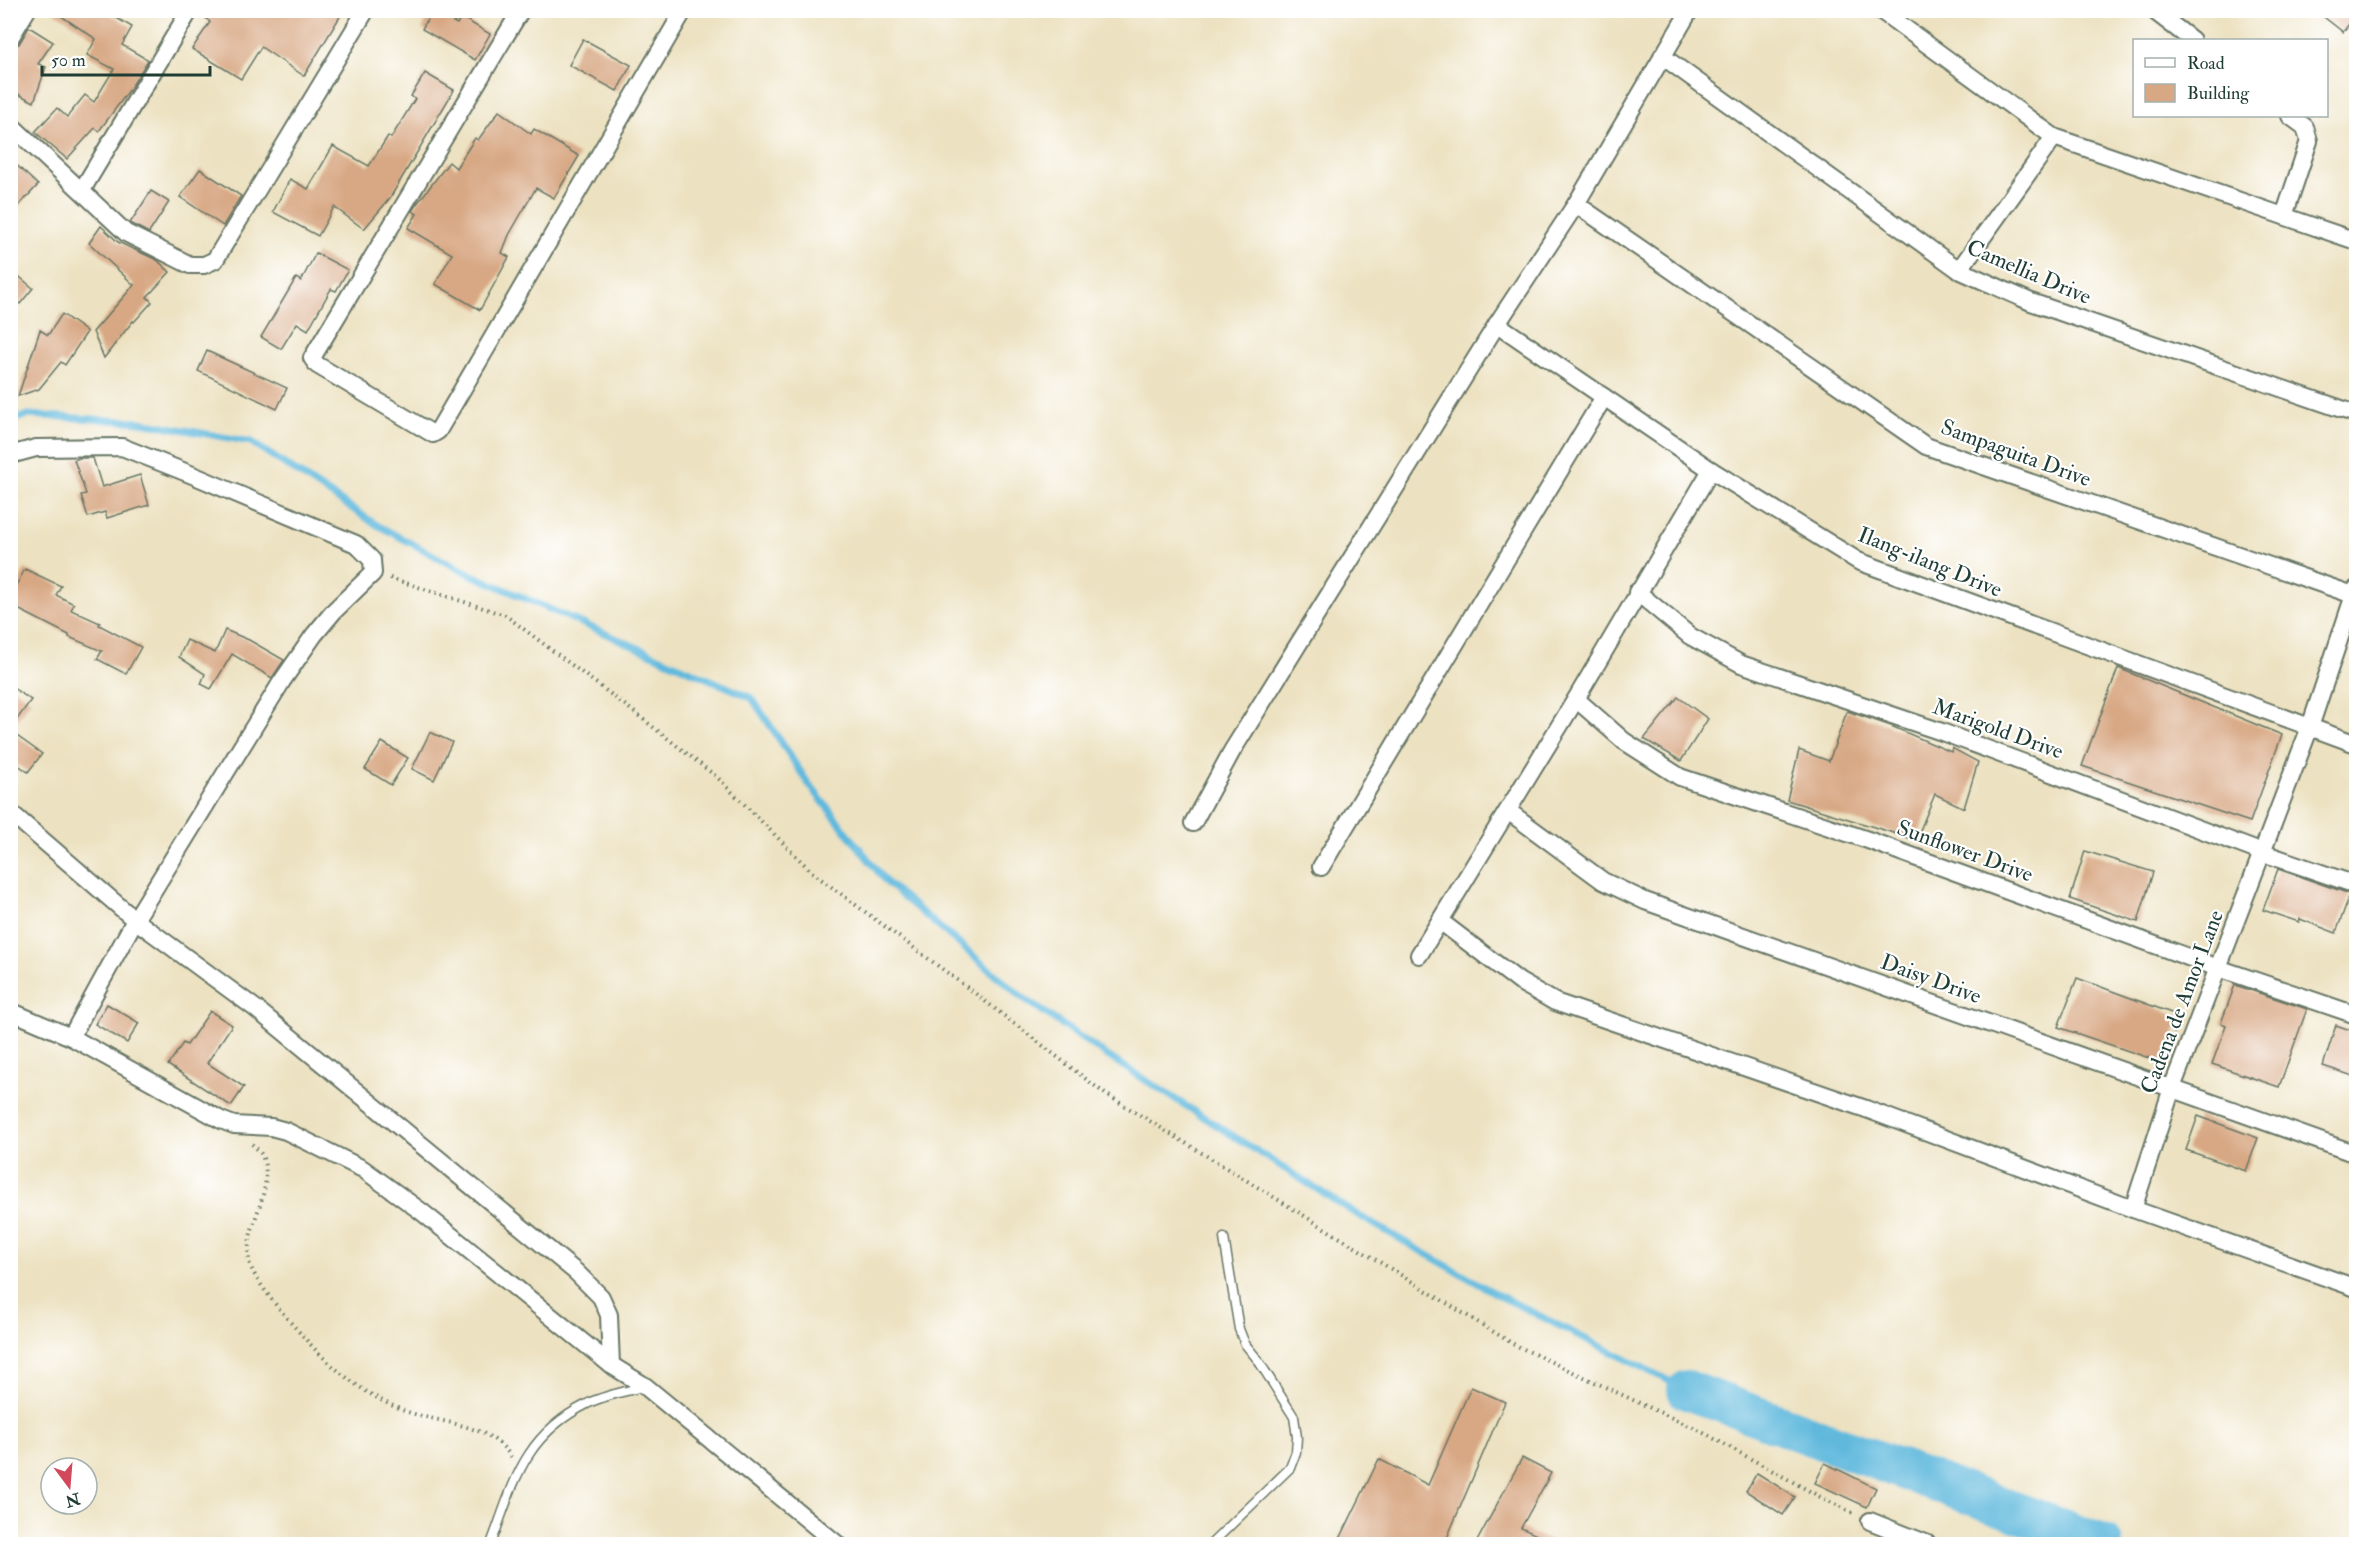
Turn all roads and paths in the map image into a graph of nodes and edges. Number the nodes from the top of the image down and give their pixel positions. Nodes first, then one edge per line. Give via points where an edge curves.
1 (27, 10) edge
2 (190, 10) edge
3 (366, 10) edge
4 (521, 10) edge
5 (684, 10) edge
6 (1690, 10) edge
7 (1880, 10) edge
8 (2153, 10) edge
9 (10, 38) edge
10 (2191, 39) edge
11 (1662, 56) junction
12 (2291, 117) edge
13 (10, 124) edge
14 (2054, 138) junction
15 (82, 190) junction
16 (1576, 204) junction
17 (2283, 216) junction
18 (2356, 241) edge
19 (1959, 270) junction
20 (1497, 324) junction
21 (1604, 397) junction
22 (2356, 414) edge
23 (10, 454) edge
24 (1711, 470) junction
25 (373, 573) junction
26 (1637, 592) junction
27 (2356, 593) edge
28 (1576, 699) junction
29 (2310, 727) junction
30 (2356, 744) edge
31 (1508, 811) junction
32 (10, 812) edge
33 (1193, 823) dead end
34 (2263, 853) junction
35 (1321, 867) dead end
36 (2356, 885) edge
37 (135, 920) junction
38 (1440, 921) junction
39 (1419, 955) dead end
40 (2218, 968) junction
41 (10, 1011) edge
42 (2356, 1015) edge
43 (71, 1037) junction
44 (2172, 1089) junction
45 (234, 1125) junction
46 (2356, 1154) edge
47 (2133, 1209) junction
48 (1224, 1238) dead end
49 (2356, 1288) edge
50 (611, 1365) junction
51 (645, 1386) junction
52 (518, 1471) junction
53 (1870, 1521) joint
54 (491, 1545) edge
55 (837, 1545) edge
56 (1211, 1545) edge
57 (1928, 1545) edge

1 - 9 street
2 - 15 street
3 - 15 street via 215,260 190,265 126,233
4 - 5 street via 312,358 317,365 433,434
6 - 11 street
7 - 14 street
8 - 10 street
11 - 16 street
11 - 19 street, Camellia Drive
12 - 17 street via 2305,127 2308,141
13 - 15 street
14 - 17 street
14 - 19 street
16 - 20 street
16 - 27 street, Sampaguita Drive via 1926,446
17 - 18 street
19 - 22 street, Camellia Drive via 2031,302
20 - 21 street, Ilang-ilang Drive
20 - 33 street via 1232,751
21 - 24 street, Ilang-ilang Drive
21 - 35 street
23 - 25 street via 36,448 122,447 356,544 372,560
24 - 26 street
24 - 29 street, Ilang-ilang Drive via 1858,561
25 - 37 street via 334,611 282,681
25 - 53 path via 505,615 718,778 814,874 1104,1093 1515,1345 1702,1432
26 - 28 street
26 - 34 street, Marigold Drive via 1690,636 1741,664 1942,732
27 - 29 street, Cadena de Amor Lane
28 - 31 street
28 - 40 street, Sunflower Drive via 1624,741 1680,777 1868,840
29 - 30 street, Ilang-ilang Drive
29 - 34 street, Cadena de Amor Lane
31 - 38 street
31 - 44 street, Daisy Drive via 1603,881 1645,901
32 - 37 street
34 - 36 street, Marigold Drive
34 - 40 street, Cadena de Amor Lane
37 - 43 street
37 - 50 street via 255,1008 576,1272 601,1297 609,1315
38 - 39 street
38 - 47 street via 1520,982 1555,1002 1866,1109
40 - 42 street, Sunflower Drive
40 - 44 street, Cadena de Amor Lane
41 - 43 street
43 - 45 street
44 - 46 street, Daisy Drive
44 - 47 street, Cadena de Amor Lane
45 - 50 street via 286,1131 363,1168
45 - 52 path via 263,1157 264,1196 249,1232 249,1263 267,1292 304,1337 360,1389 401,1410 495,1439 510,1454
47 - 49 street
48 - 56 lane via 1239,1329 1294,1417 1297,1437 1290,1468
50 - 51 street
51 - 52 lane via 588,1404 542,1435
51 - 55 street
52 - 54 lane
53 - 57 street

